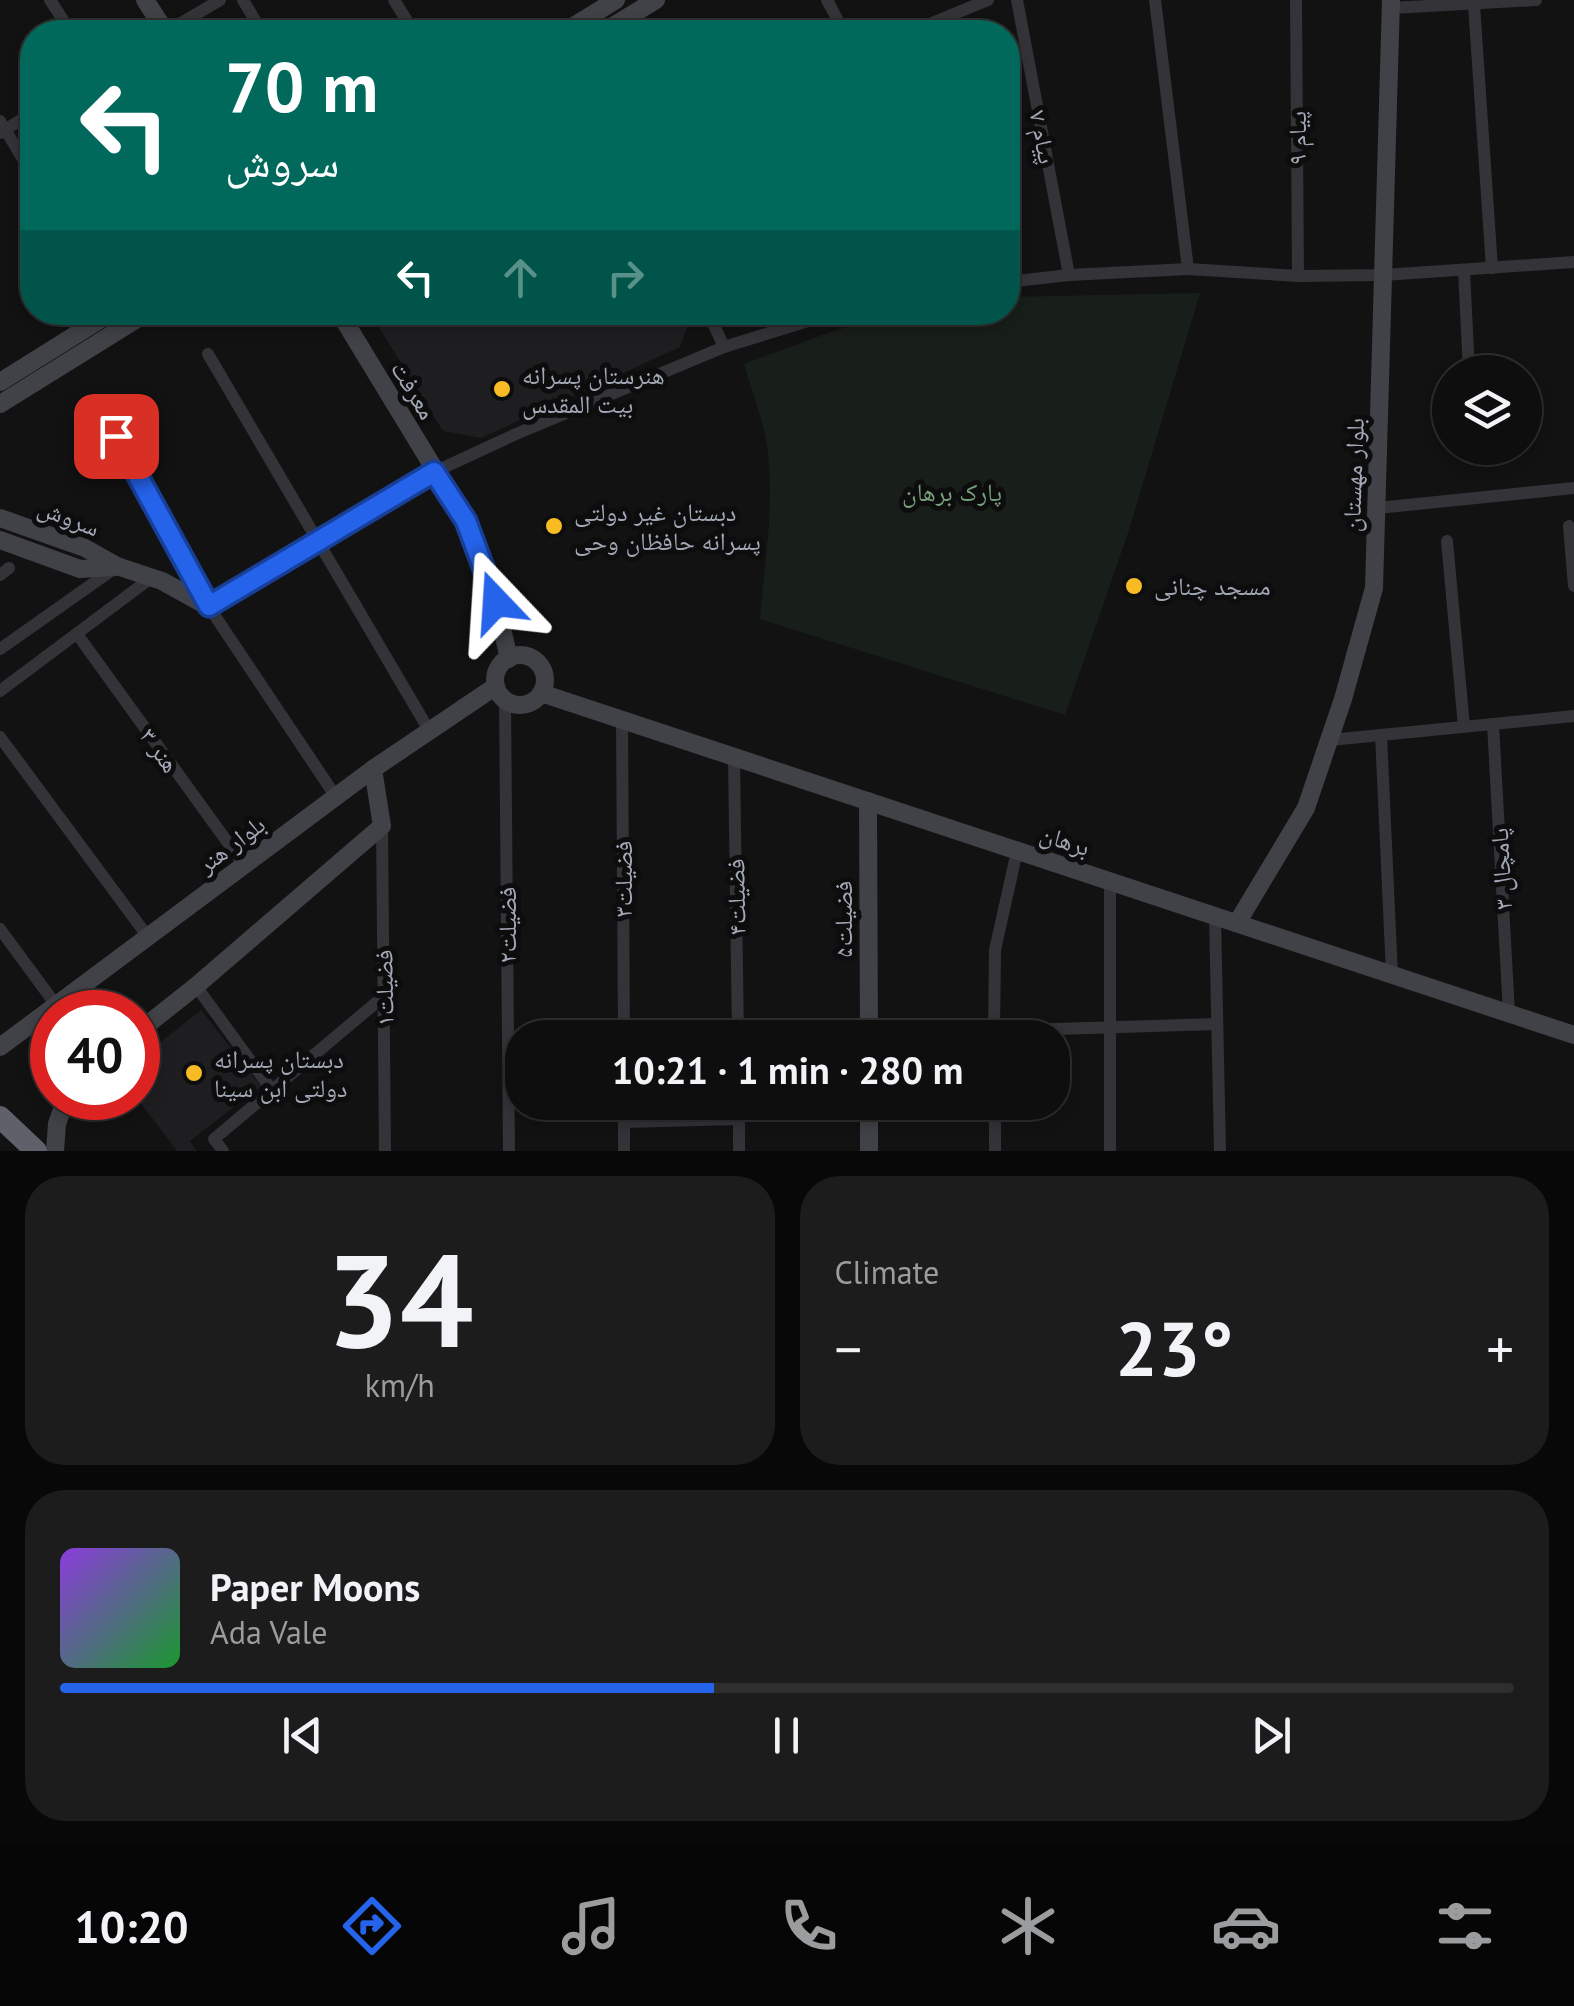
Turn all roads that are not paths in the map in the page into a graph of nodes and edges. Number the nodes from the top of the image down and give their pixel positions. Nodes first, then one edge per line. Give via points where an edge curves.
1 (220, 0) edge
2 (616, 0) edge
3 (656, 0) edge
4 (1017, 0) edge
5 (1155, 0) edge
6 (1296, 0) edge
7 (1536, 0) edge
8 (979, 1) edge
9 (1391, 4) edge
10 (1474, 5) junction
11 (186, 20) edge
12 (584, 20) edge
13 (623, 20) edge
14 (937, 20) edge
15 (2, 128) edge
16 (20, 156) edge
17 (1574, 262) edge
18 (1492, 268) junction
19 (1188, 269) junction
20 (1464, 270) junction
21 (1069, 275) junction
22 (1384, 275) junction
23 (1298, 276) junction
24 (1020, 281) edge
25 (91, 325) edge
26 (127, 325) edge
27 (347, 325) edge
28 (714, 325) edge
29 (794, 325) edge
30 (724, 347) junction
31 (208, 354) dead end
32 (1468, 355) edge
33 (0, 382) edge
34 (0, 404) edge
35 (116, 436) dead end
36 (434, 472) junction
37 (1574, 488) edge
38 (1378, 508) junction
39 (0, 518) edge
40 (1568, 526) dead end
41 (0, 540) edge
42 (319, 541) junction
43 (1446, 541) dead end
44 (118, 566) junction
45 (151, 578) junction
46 (1574, 586) edge
47 (209, 606) junction
48 (76, 634) junction
49 (0, 648) edge
50 (509, 659) junction
51 (0, 691) edge
52 (501, 693) junction
53 (541, 693) junction
54 (1574, 716) edge
55 (622, 720) junction
56 (1492, 724) junction
57 (1464, 726) junction
58 (430, 732) junction
59 (1381, 735) junction
60 (0, 737) edge
61 (1330, 740) junction
62 (734, 757) junction
63 (372, 769) junction
64 (336, 797) junction
65 (868, 801) junction
66 (382, 826) junction
67 (1017, 851) junction
68 (244, 866) junction
69 (1110, 882) junction
70 (1215, 916) junction
71 (1238, 924) junction
72 (0, 930) edge
73 (148, 937) junction
74 (1392, 975) junction
75 (196, 986) junction
76 (45, 990) edge
77 (76, 990) edge
78 (384, 996) junction
79 (1509, 1014) junction
80 (160, 1015) edge
81 (624, 1020) edge
82 (738, 1020) edge
83 (868, 1020) edge
84 (994, 1020) edge
85 (30, 1024) edge
86 (1217, 1024) junction
87 (1110, 1027) junction
88 (1070, 1029) edge
89 (1574, 1035) edge
90 (0, 1047) edge
91 (271, 1089) junction
92 (0, 1117) edge
93 (58, 1120) edge
94 (701, 1120) edge
95 (739, 1120) edge
96 (869, 1120) edge
97 (994, 1120) edge
98 (624, 1122) joint
99 (36, 1151) edge
100 (55, 1151) edge
101 (223, 1151) edge
102 (385, 1151) edge
103 (508, 1151) edge
104 (624, 1151) edge
105 (740, 1151) edge
106 (869, 1151) edge
107 (994, 1151) edge
108 (1110, 1151) edge
109 (1220, 1151) edge

1 - 11 street
2 - 12 street
3 - 13 street
4 - 21 street, پیام ۷
5 - 19 street
6 - 23 street, پیام ۹
7 - 10 street
8 - 14 street
9 - 10 street
9 - 22 street, بلوار مهستان
10 - 18 street
15 - 16 street
17 - 18 street
18 - 20 street
19 - 21 street
19 - 23 street
20 - 22 street
20 - 32 street
21 - 24 street
22 - 23 street
22 - 38 street, بلوار مهستان
25 - 33 street
26 - 34 street
27 - 36 street, معرفت
28 - 30 street
29 - 30 street
30 - 36 street
31 - 42 street
35 - 47 street
36 - 42 street
36 - 50 street, معرفت via 466,521
37 - 38 street
38 - 61 street, بلوار مهستان via 1374,588
39 - 44 street, سروش
40 - 46 street
41 - 44 street, سروش via 80,568
42 - 47 street
42 - 58 street
43 - 57 street
44 - 45 street, سروش
44 - 49 street
45 - 47 street, سروش
45 - 48 street
47 - 64 street
48 - 51 street
48 - 68 street, هنر ۳
50 - 52 street via 496,673
50 - 53 street via 524,655 538,663 545,678
52 - 53 street via 520,705
52 - 58 street, بلوار هنر
52 - 103 street, فضیلت۲
53 - 55 street, برهان
54 - 56 street
55 - 62 street, برهان
55 - 81 street, فضیلت۳
56 - 57 street
56 - 79 street, پامچال ۳
57 - 59 street
58 - 63 street, بلوار هنر
59 - 61 street
59 - 74 street
60 - 73 street
61 - 71 street, بلوار مهستان via 1306,808
62 - 65 street, برهان
62 - 82 street, فضیلت۴
63 - 64 street, بلوار هنر
63 - 66 street
64 - 68 street, بلوار هنر
65 - 67 street, برهان
65 - 83 street, فضیلت۵
66 - 75 street
66 - 78 street, فضیلت۱
67 - 69 street, برهان
67 - 84 street via 995,950
68 - 73 street, بلوار هنر
69 - 70 street, برهان
69 - 87 street
70 - 71 street, برهان
70 - 86 street
71 - 74 street, برهان
72 - 76 street
73 - 77 street, بلوار هنر
74 - 79 street, برهان
75 - 80 street
75 - 91 street
78 - 91 street
78 - 102 street, فضیلت۱
79 - 89 street, برهان
85 - 90 street, بلوار هنر
86 - 87 street
86 - 109 street
87 - 88 street
87 - 108 street
91 - 101 street via 214,1139
92 - 99 highway
93 - 100 street
94 - 98 street
95 - 105 street
96 - 106 street
97 - 107 street
98 - 104 street

